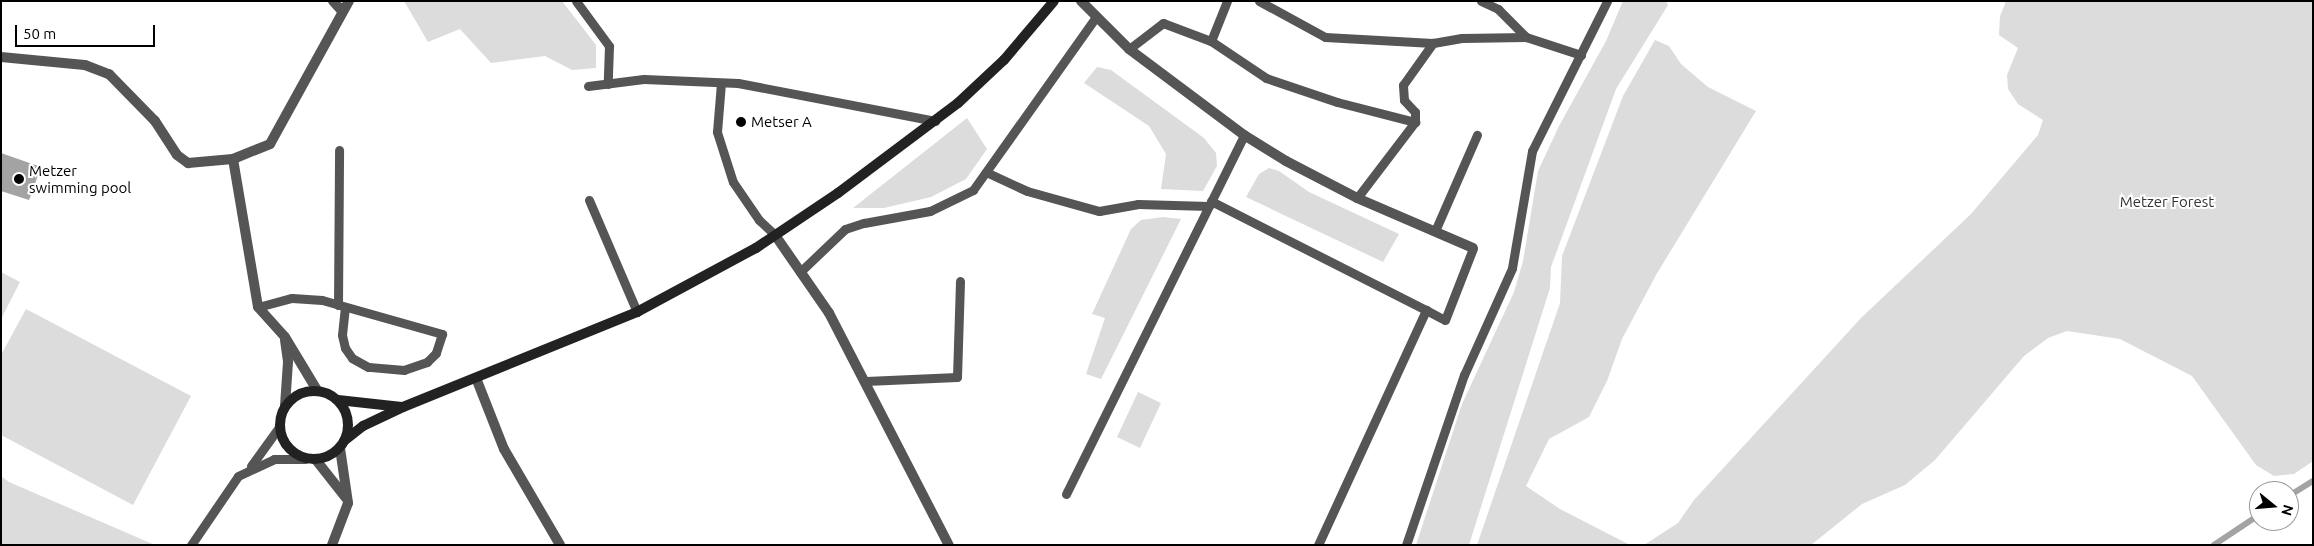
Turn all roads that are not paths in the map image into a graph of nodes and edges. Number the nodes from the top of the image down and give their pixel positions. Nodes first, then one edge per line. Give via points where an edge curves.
1 (334, 1) edge
2 (349, 1) edge
3 (576, 1) edge
4 (1054, 1) edge
5 (1081, 1) edge
6 (1226, 1) edge
7 (1259, 1) edge
8 (1481, 1) edge
9 (1607, 1) edge
10 (342, 12) junction
11 (1096, 17) junction
12 (1526, 37) junction
13 (1211, 41) junction
14 (1433, 43) junction
15 (1129, 49) junction
16 (1581, 55) junction
17 (1, 57) edge
18 (721, 83) junction
19 (608, 84) junction
20 (588, 86) dead end
21 (935, 121) junction
22 (1414, 122) junction
23 (1244, 135) junction
24 (1477, 135) dead end
25 (339, 150) dead end
26 (233, 159) junction
27 (986, 172) junction
28 (1357, 198) junction
29 (589, 200) dead end
30 (1210, 203) junction
31 (1435, 231) junction
32 (775, 235) junction
33 (1473, 248) joint
34 (800, 272) junction
35 (960, 281) dead end
36 (341, 306) junction
37 (258, 307) junction
38 (1426, 310) junction
39 (637, 312) junction
40 (284, 337) junction
41 (476, 378) junction
42 (866, 381) junction
43 (317, 390) junction
44 (338, 400) junction
45 (285, 406) junction
46 (403, 407) junction
47 (279, 427) junction
48 (342, 444) junction
49 (310, 459) junction
50 (250, 468) junction
51 (1066, 494) dead end
52 (348, 504) junction
53 (191, 545) edge
54 (332, 545) edge
55 (560, 545) edge
56 (949, 545) edge
57 (1318, 545) edge
58 (1406, 545) edge

1 - 10 street
2 - 10 street
3 - 19 lane via 609,46
4 - 21 street via 984,80
5 - 11 street
6 - 13 lane
7 - 14 lane via 1325,37
8 - 12 lane via 1498,10
9 - 16 lane
10 - 26 street via 270,144
11 - 15 street
11 - 27 lane
12 - 14 lane via 1462,38
12 - 16 lane
13 - 15 lane via 1163,23
13 - 22 lane via 1266,78 1337,102
14 - 22 lane via 1403,85 1404,100 1416,112
15 - 23 street
16 - 58 lane via 1532,151 1512,268 1464,375
17 - 26 street via 84,65 109,74 155,120 177,155 188,163
18 - 19 lane via 644,79
18 - 21 lane via 796,92
18 - 32 lane via 717,132 733,182 759,220
19 - 20 lane
21 - 32 street
22 - 28 lane
23 - 28 street
23 - 30 lane
24 - 31 lane
25 - 36 lane
26 - 37 street
27 - 30 lane via 1027,190 1099,212 1138,204
27 - 34 lane via 973,190 949,204 930,211 864,222 846,230
28 - 31 street
29 - 39 lane
30 - 38 lane
30 - 51 lane
31 - 33 street
32 - 34 street
32 - 39 street
33 - 38 lane via 1445,320
34 - 42 street via 829,313
35 - 42 lane via 957,377
36 - 36 lane via 442,334 436,353 427,362 404,370 368,367 352,358 345,348
36 - 37 lane via 311,298 292,298
37 - 40 street
38 - 57 lane
39 - 41 street
40 - 43 street
40 - 45 street via 288,362
41 - 46 street
41 - 55 street via 504,449
42 - 56 street
43 - 44 street
43 - 45 street via 299,394
44 - 46 street
44 - 48 street via 348,419
45 - 47 street
46 - 48 street via 363,426
47 - 49 street via 290,450
47 - 50 lane
48 - 49 street via 333,454
48 - 52 street
49 - 50 lane via 274,459
49 - 52 street via 342,490
50 - 53 lane via 231,484
52 - 54 street

